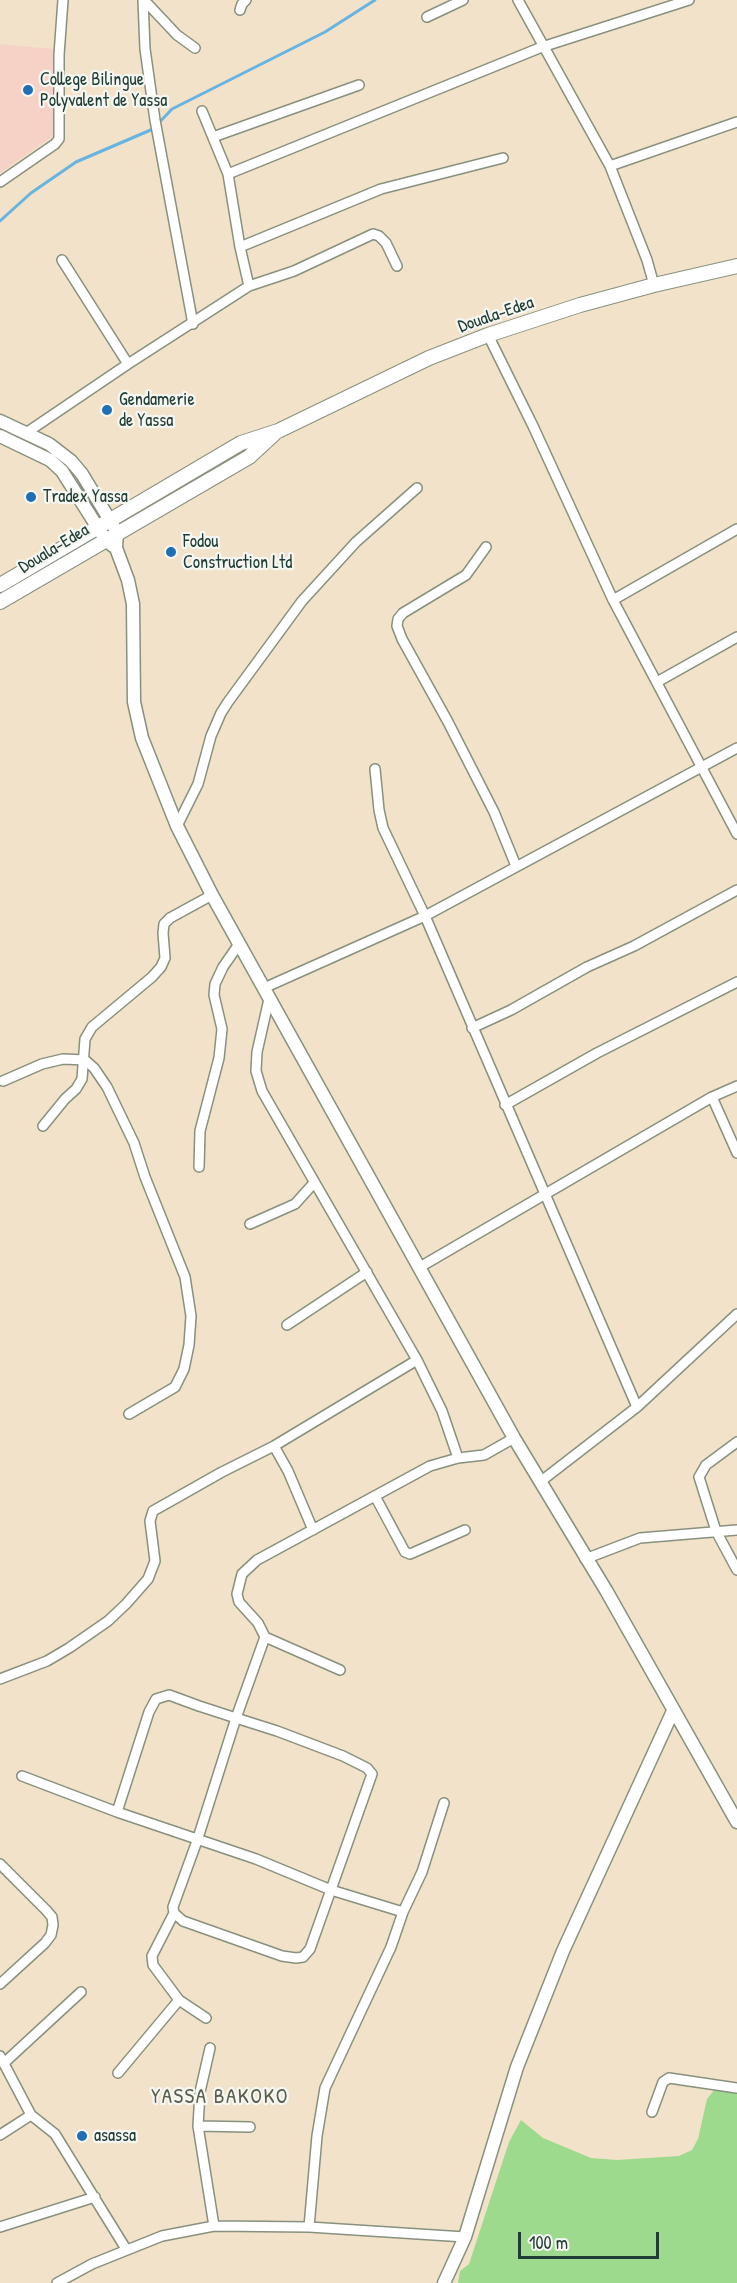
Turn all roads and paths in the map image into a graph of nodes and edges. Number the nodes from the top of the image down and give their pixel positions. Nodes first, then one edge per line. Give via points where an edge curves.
1 (63, 0) edge
2 (143, 0) edge
3 (246, 0) edge
4 (463, 0) edge
5 (518, 0) edge
6 (689, 0) edge
7 (240, 10) dead end
8 (426, 17) dead end
9 (542, 47) junction
10 (195, 48) dead end
11 (359, 85) dead end
12 (202, 111) dead end
13 (737, 122) edge
14 (213, 137) junction
15 (503, 158) dead end
16 (610, 166) junction
17 (228, 174) junction
18 (0, 183) edge
19 (240, 247) junction
20 (62, 260) dead end
21 (397, 266) dead end
22 (737, 266) edge
23 (654, 285) junction
24 (249, 286) junction
25 (193, 324) junction
26 (488, 335) junction
27 (128, 364) junction
28 (0, 421) edge
29 (26, 433) junction
30 (0, 436) edge
31 (417, 488) dead end
32 (114, 526) junction
33 (737, 529) edge
34 (101, 533) junction
35 (486, 547) dead end
36 (116, 548) junction
37 (0, 585) edge
38 (613, 600) junction
39 (0, 602) edge
40 (737, 637) edge
41 (657, 682) junction
42 (737, 748) edge
43 (702, 767) junction
44 (375, 769) dead end
45 (177, 825) junction
46 (737, 834) edge
47 (516, 866) junction
48 (737, 890) edge
49 (212, 895) junction
50 (424, 916) junction
51 (239, 944) junction
52 (737, 981) edge
53 (267, 994) junction
54 (472, 1028) junction
55 (85, 1060) junction
56 (3, 1081) dead end
57 (737, 1086) edge
58 (712, 1097) junction
59 (505, 1105) junction
60 (43, 1126) dead end
61 (737, 1153) edge
62 (199, 1167) dead end
63 (314, 1184) junction
64 (546, 1195) junction
65 (250, 1224) dead end
66 (420, 1267) junction
67 (367, 1272) junction
68 (737, 1314) edge
69 (287, 1324) dead end
70 (417, 1360) junction
71 (637, 1407) junction
72 (129, 1414) dead end
73 (514, 1438) junction
74 (737, 1442) edge
75 (274, 1446) junction
76 (458, 1458) junction
77 (540, 1482) junction
78 (375, 1496) junction
79 (313, 1530) junction
80 (465, 1530) dead end
81 (737, 1530) edge
82 (716, 1531) junction
83 (585, 1559) junction
84 (737, 1570) edge
85 (265, 1637) junction
86 (340, 1670) dead end
87 (0, 1679) edge
88 (673, 1711) junction
89 (236, 1718) junction
90 (22, 1776) dead end
91 (444, 1803) dead end
92 (117, 1812) junction
93 (737, 1821) edge
94 (197, 1841) junction
95 (0, 1864) edge
96 (331, 1890) junction
97 (403, 1912) junction
98 (174, 1914) junction
99 (0, 1984) edge
100 (81, 1992) dead end
101 (179, 2000) junction
102 (206, 2018) dead end
103 (210, 2048) dead end
104 (2, 2060) edge
105 (118, 2073) dead end
106 (737, 2088) edge
107 (652, 2112) dead end
108 (31, 2115) junction
109 (198, 2126) junction
110 (250, 2127) dead end
111 (0, 2135) edge
112 (95, 2197) junction
113 (214, 2226) junction
114 (0, 2227) edge
115 (309, 2227) junction
116 (465, 2237) junction
117 (126, 2249) junction
118 (57, 2283) edge
119 (444, 2283) edge

1 - 18 street via 59,139
2 - 10 street
2 - 25 street via 155,120
3 - 7 street
4 - 8 street
5 - 9 street
6 - 9 street
9 - 16 street
9 - 17 street
11 - 14 street
12 - 14 street
13 - 16 street
14 - 17 street
15 - 19 street via 381,189
16 - 23 street
17 - 19 street
19 - 24 street
20 - 27 street
21 - 24 street via 386,243 373,234 294,271
22 - 23 highway, Douala-Edea
23 - 26 highway, Douala-Edea
24 - 25 street
25 - 27 street
26 - 32 highway, Douala-Edea via 429,358 278,431 249,457
26 - 38 street
27 - 29 street
28 - 29 main road
29 - 32 main road via 71,461
30 - 34 main road via 50,460 62,471
31 - 45 street via 356,542 302,601 228,702 211,736 198,784
32 - 34 highway, Douala-Edea
32 - 36 main road
33 - 38 street
34 - 36 main road
34 - 37 highway, Douala-Edea
34 - 39 highway, Douala-Edea
35 - 47 street via 466,575 404,613 398,626 494,812
36 - 45 main road via 133,604 134,702 142,738
38 - 41 street
40 - 41 street
41 - 43 street
42 - 43 street
43 - 46 street
43 - 47 street
44 - 50 street via 383,828
45 - 49 main road
47 - 50 street
48 - 54 street
49 - 51 main road
49 - 55 street via 164,924 165,958 161,966 92,1027 85,1039
50 - 53 street
50 - 54 street
51 - 53 main road
51 - 62 street via 215,984 222,1029 219,1058 200,1131
52 - 59 street
53 - 63 street via 256,1071 262,1091
53 - 66 main road
54 - 59 street
55 - 56 street via 63,1059 42,1064
55 - 60 street via 76,1089
55 - 72 street via 106,1087 134,1143 185,1277 191,1316 184,1369 175,1387
57 - 58 street
58 - 61 street
58 - 64 street
59 - 64 street
63 - 65 street via 295,1204
63 - 67 street
64 - 66 street
64 - 71 street
66 - 73 main road
67 - 69 street
67 - 70 street
68 - 71 street
70 - 75 street
70 - 76 street via 442,1411
71 - 77 street
73 - 76 street via 483,1455
73 - 77 main road
74 - 82 street via 706,1465 699,1477
75 - 79 street
75 - 87 street via 153,1511 150,1521 155,1561 148,1580 108,1621 69,1648
76 - 78 street via 430,1466
77 - 83 main road
78 - 79 street
78 - 80 street via 405,1552 410,1554
79 - 85 street via 257,1560 242,1574 237,1594
81 - 82 street
82 - 83 street via 640,1538
82 - 84 street
83 - 88 main road
85 - 86 street
85 - 89 street
88 - 93 main road
88 - 116 main road via 563,1951 526,2046
89 - 92 street via 169,1695 156,1699
89 - 94 street
89 - 96 street via 343,1756 372,1774
90 - 92 street
91 - 97 street via 422,1872
92 - 94 street
94 - 96 street via 256,1859
94 - 98 street via 175,1898
95 - 99 street via 46,1910 53,1925 45,1943
96 - 97 street
96 - 98 street via 310,1949 303,1957 282,1956
97 - 115 street via 325,2088
98 - 101 street via 152,1956 153,1965
100 - 104 street
101 - 102 street
101 - 105 street
103 - 109 street via 200,2092
104 - 108 street
106 - 107 street via 669,2078 663,2082
108 - 111 street
108 - 112 street via 55,2134
109 - 110 street
109 - 113 street
112 - 114 street
112 - 117 street
113 - 115 street
113 - 117 street via 162,2236
115 - 116 street
116 - 119 main road
117 - 118 street

